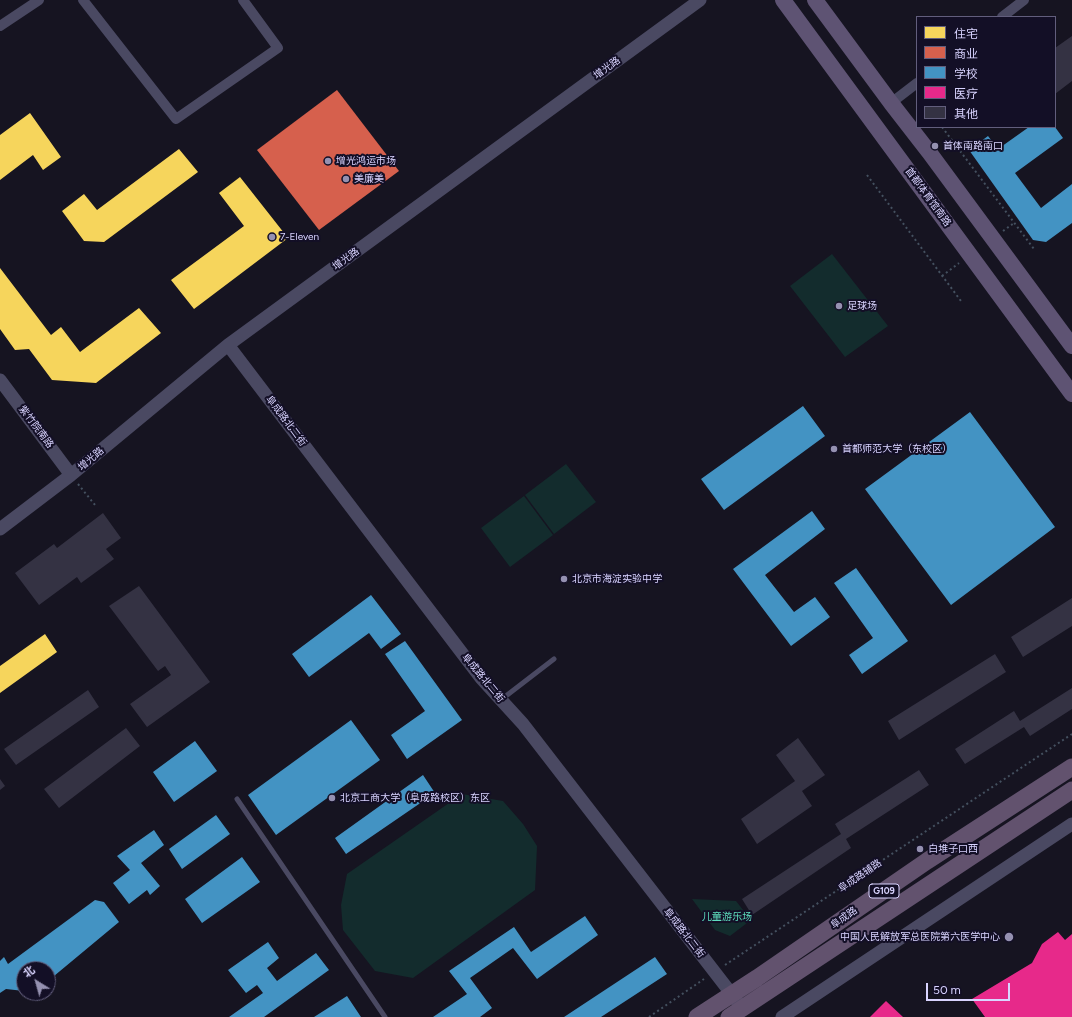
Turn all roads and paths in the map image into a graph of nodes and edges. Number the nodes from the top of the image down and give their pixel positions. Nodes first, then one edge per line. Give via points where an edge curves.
1 (40, 0) edge
2 (83, 0) edge
3 (243, 0) edge
4 (700, 0) edge
5 (783, 0) edge
6 (814, 0) edge
7 (1024, 0) edge
8 (1003, 16) edge
9 (0, 26) edge
10 (916, 84) edge
11 (891, 103) junction
12 (943, 128) edge
13 (867, 176) dead end
14 (1034, 249) dead end
15 (961, 301) dead end
16 (228, 345) junction
17 (1072, 346) edge
18 (0, 380) edge
19 (1072, 394) edge
20 (71, 475) junction
21 (95, 506) dead end
22 (0, 529) edge
23 (554, 659) dead end
24 (502, 700) junction
25 (1072, 734) edge
26 (1072, 767) edge
27 (1072, 790) edge
28 (237, 799) dead end
29 (1072, 824) edge
30 (714, 972) junction
31 (731, 994) junction
32 (740, 1014) edge
33 (385, 1017) edge
34 (649, 1017) edge
35 (697, 1017) edge
36 (782, 1017) edge

1 - 9 street
2 - 3 street via 176,119 278,48
4 - 16 street, 增光路
5 - 19 main road, 首都体育馆南路
6 - 11 main road
7 - 8 street
10 - 11 street
11 - 17 main road
12 - 14 path
13 - 15 path
16 - 20 street, 增光路
16 - 24 street, 阜成路北二街 via 476,672
18 - 20 street, 紫竹院南路
20 - 21 path
20 - 22 street, 增光路
23 - 24 lane
24 - 30 street, 阜成路北二街
25 - 30 path, 阜成路辅路
26 - 31 highway, 阜成路 / G109 via 927,861
27 - 32 highway, 阜成路 / G109
28 - 33 lane
29 - 36 street
30 - 31 street, 阜成路北二街
30 - 34 path, 阜成路辅路
31 - 32 street, 阜成路北二街
31 - 35 highway, 阜成路 / G109

